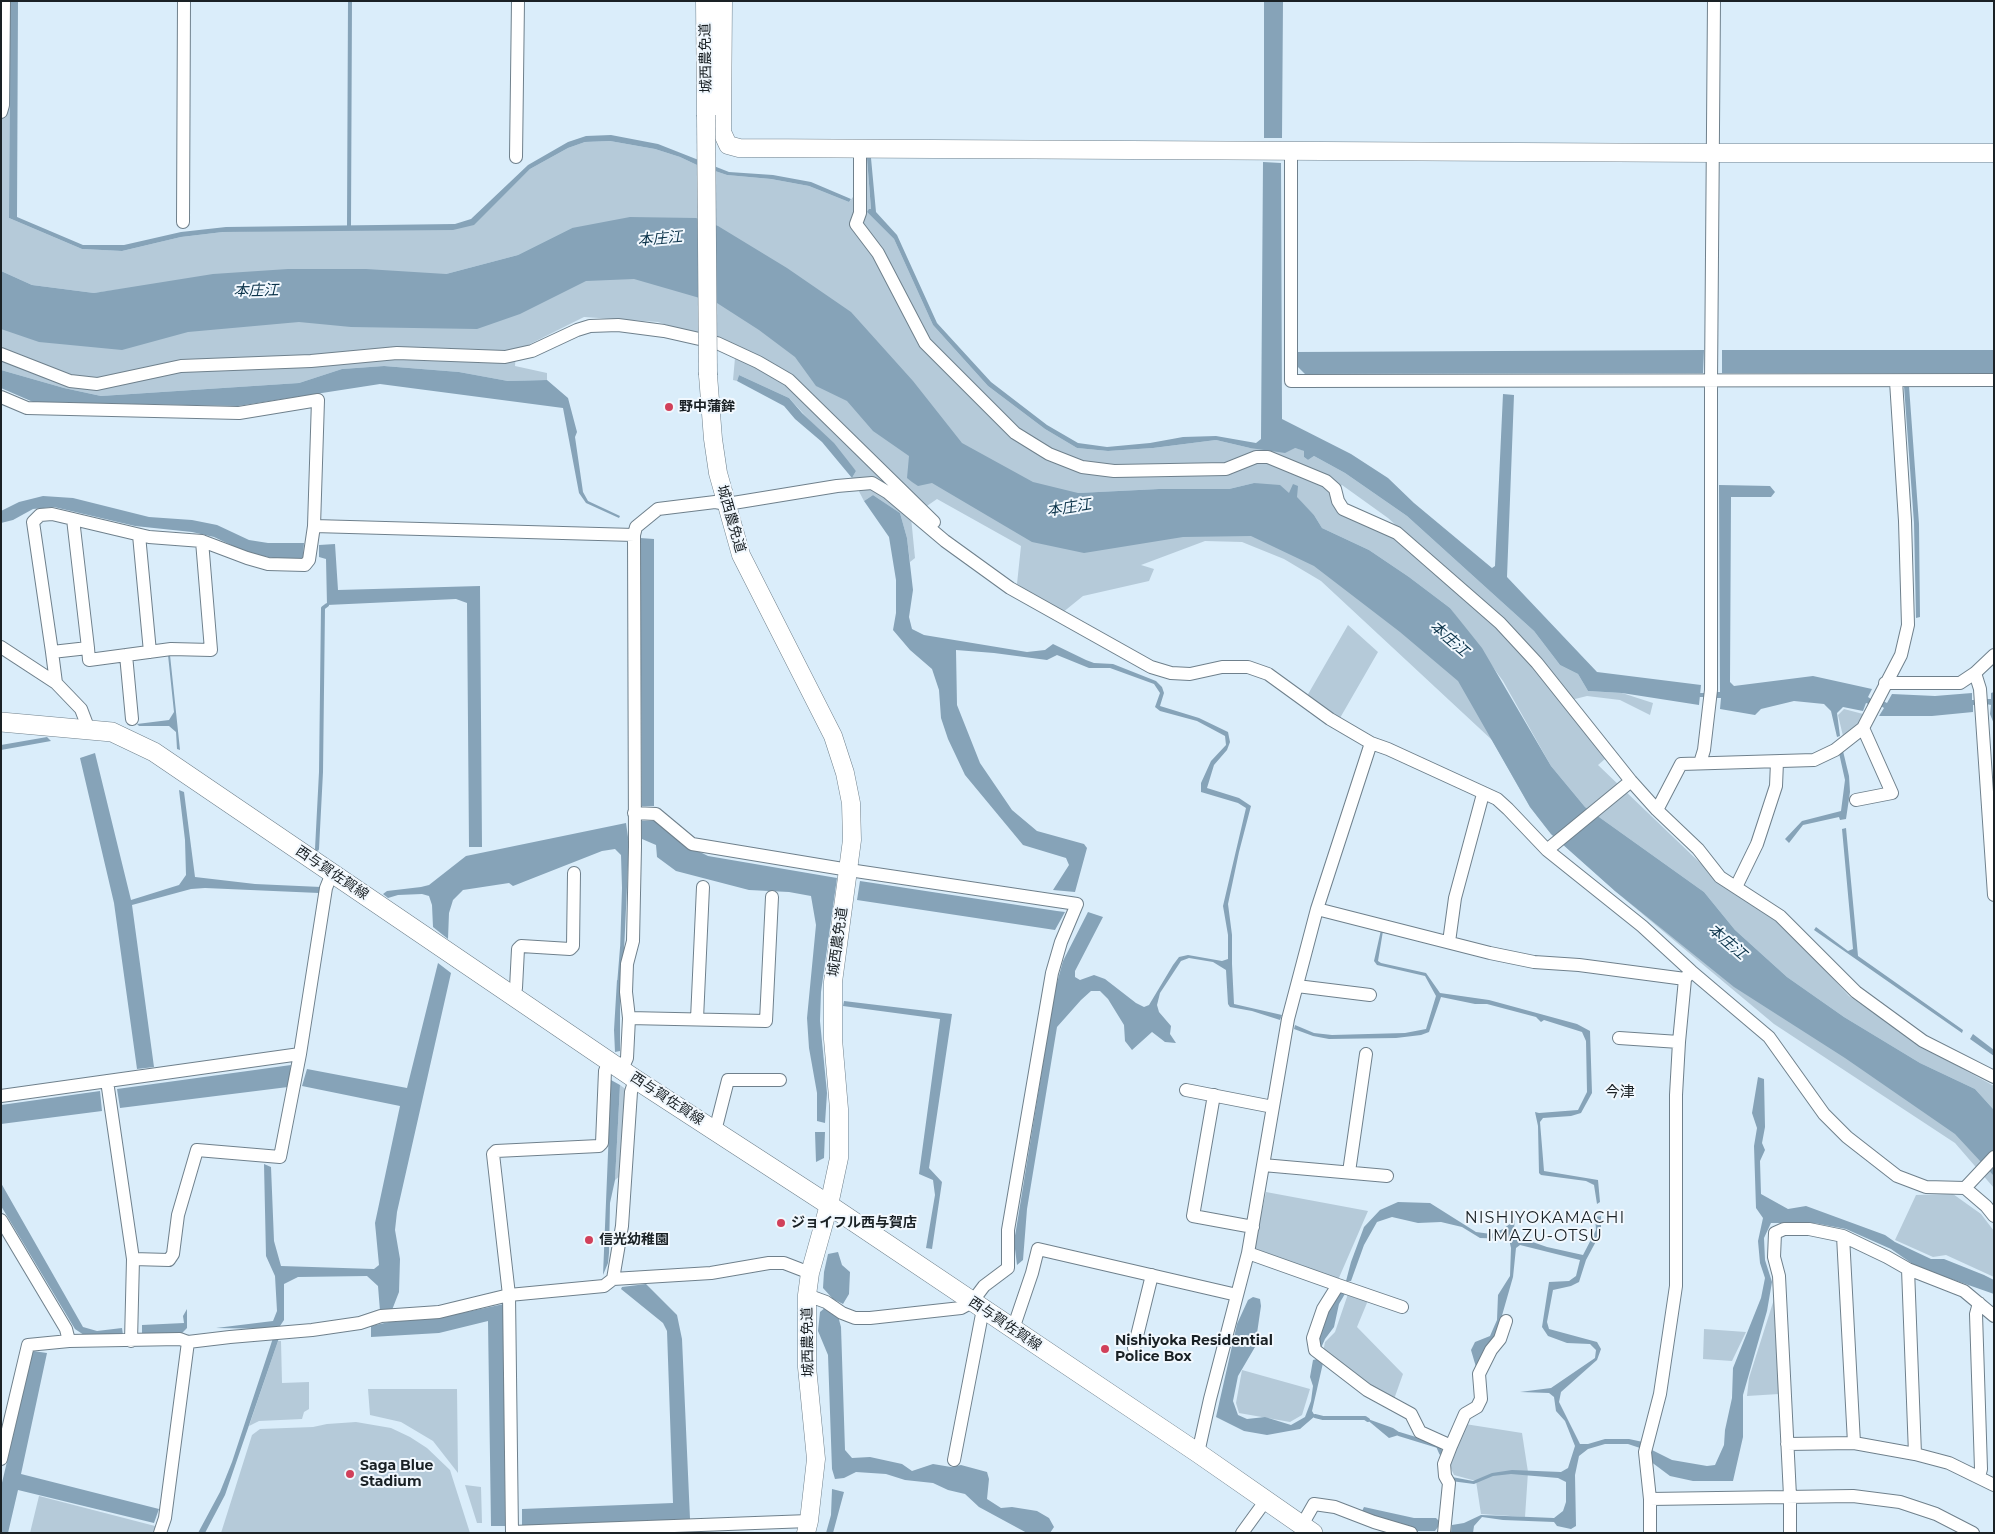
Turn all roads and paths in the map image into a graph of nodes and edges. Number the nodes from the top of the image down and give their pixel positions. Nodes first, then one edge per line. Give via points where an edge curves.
1 (4, 1) edge
2 (184, 1) edge
3 (518, 1) edge
4 (705, 1) edge
5 (723, 1) edge
6 (1714, 1) edge
7 (1, 112) edge
8 (860, 149) junction
9 (1291, 151) junction
10 (1714, 153) junction
11 (1994, 153) edge
12 (516, 157) dead end
13 (183, 222) dead end
14 (1, 354) edge
15 (1711, 380) junction
16 (1994, 380) edge
17 (1896, 381) junction
18 (1, 396) edge
19 (727, 504) junction
20 (73, 519) junction
21 (314, 526) junction
22 (634, 535) junction
23 (139, 536) junction
24 (202, 542) junction
25 (955, 546) junction
26 (1, 647) edge
27 (88, 648) junction
28 (52, 652) junction
29 (150, 652) junction
30 (126, 655) junction
31 (1994, 655) edge
32 (1975, 673) junction
33 (56, 683) junction
34 (1886, 683) junction
35 (132, 719) dead end
36 (1, 722) edge
37 (1863, 728) junction
38 (89, 730) junction
39 (1371, 743) junction
40 (1777, 762) junction
41 (1700, 763) junction
42 (1630, 782) junction
43 (1483, 794) junction
44 (1856, 800) dead end
45 (1657, 810) junction
46 (634, 813) junction
47 (1548, 849) junction
48 (849, 870) junction
49 (332, 873) junction
50 (574, 873) dead end
51 (703, 887) dead end
52 (1736, 888) junction
53 (1994, 895) edge
54 (772, 897) dead end
55 (1317, 909) junction
56 (1449, 942) junction
57 (1688, 975) junction
58 (1297, 986) junction
59 (1370, 995) dead end
60 (513, 996) junction
61 (629, 1018) junction
62 (697, 1019) junction
63 (1619, 1038) dead end
64 (1679, 1042) junction
65 (300, 1054) junction
66 (1366, 1054) dead end
67 (622, 1070) junction
68 (1994, 1077) edge
69 (780, 1080) dead end
70 (107, 1081) junction
71 (1186, 1090) dead end
72 (1, 1096) edge
73 (1214, 1096) junction
74 (1273, 1107) junction
75 (715, 1131) junction
76 (1994, 1157) edge
77 (1263, 1165) junction
78 (1349, 1172) junction
79 (1387, 1176) dead end
80 (1969, 1184) junction
81 (829, 1206) junction
82 (1994, 1216) edge
83 (1, 1220) edge
84 (1252, 1227) junction
85 (1842, 1236) junction
86 (1248, 1253) junction
87 (133, 1259) junction
88 (1908, 1270) junction
89 (810, 1273) junction
90 (1152, 1276) junction
91 (613, 1279) junction
92 (1338, 1285) junction
93 (509, 1295) junction
94 (807, 1295) junction
95 (1237, 1296) junction
96 (1979, 1303) junction
97 (977, 1306) junction
98 (1402, 1307) dead end
99 (1994, 1316) edge
100 (1506, 1322) dead end
101 (1013, 1330) junction
102 (69, 1341) junction
103 (131, 1341) junction
104 (188, 1342) junction
105 (1134, 1348) dead end
106 (1854, 1443) junction
107 (1787, 1444) junction
108 (1451, 1446) junction
109 (1198, 1453) junction
110 (1915, 1454) junction
111 (1, 1459) edge
112 (954, 1460) dead end
113 (1979, 1477) junction
114 (1994, 1485) edge
115 (1790, 1496) junction
116 (1650, 1499) junction
117 (1266, 1500) junction
118 (808, 1527) edge
119 (1308, 1529) edge
120 (512, 1532) edge
121 (160, 1533) edge
122 (1242, 1533) edge
123 (1411, 1533) edge
124 (1444, 1533) edge
125 (1650, 1533) edge
126 (1790, 1533) edge
127 (1973, 1533) edge

1 - 7 street
2 - 13 street
3 - 12 street
4 - 19 street, 城西農免道, bridge via 708,375 712,439
5 - 8 street via 722,132 728,145 739,148
6 - 10 street
8 - 9 street
8 - 42 street via 860,213 856,224 878,253 925,342 1015,433 1049,454 1082,467 1114,471 1226,469 1256,457 1268,457 1326,481 1335,489 1343,509 1397,533 1500,623 1538,663
9 - 10 street
9 - 15 street via 1291,380
10 - 11 street
10 - 15 street
14 - 25 street via 70,380 97,384 180,366 311,361 397,353 504,357 532,351 590,326 618,325 664,331 718,343 789,380 943,530
15 - 17 street
15 - 41 street via 1711,695
16 - 17 street
17 - 34 street via 1908,625 1901,655
18 - 21 street via 27,408 239,413 318,400
19 - 22 street via 715,502 658,510 636,527
19 - 25 street via 872,483
19 - 48 street, 城西農免道 via 741,555 834,736 850,803 852,840
20 - 23 street
20 - 27 street
20 - 28 street via 52,514 40,515 33,522
21 - 22 street
21 - 24 street via 309,560 305,565 268,564
22 - 46 street
23 - 24 street
23 - 29 street
24 - 29 street via 212,650
25 - 39 street via 1010,588 1151,667 1190,674 1222,667 1248,667 1268,674 1330,719
26 - 33 street
27 - 28 street
27 - 30 street via 89,660
28 - 33 street
29 - 30 street
30 - 35 street
31 - 32 street
32 - 34 street via 1960,683
32 - 53 street via 1980,689
33 - 38 street via 81,709
34 - 37 street
36 - 38 main road, 西与賀佐賀線
37 - 40 street via 1835,750 1814,760
37 - 44 street via 1892,793
38 - 49 main road, 西与賀佐賀線 via 112,732 154,752
39 - 43 street
39 - 55 street
40 - 41 street
40 - 52 street via 1776,786 1757,844
41 - 45 street via 1681,764
42 - 45 street
42 - 47 street
43 - 47 street via 1497,799
43 - 56 street via 1455,898
45 - 52 street via 1698,849 1720,877
46 - 48 street via 656,814 692,844
46 - 61 street via 633,940 627,964 626,992
47 - 57 street via 1642,926
48 - 81 street, 城西農免道 via 833,982 839,1158
48 - 97 street via 1077,904 1052,973 1008,1230 1008,1268 984,1286
49 - 60 main road, 西与賀佐賀線
49 - 65 street via 326,888
50 - 60 street via 573,946 570,949 521,946
51 - 62 street
52 - 68 street via 1780,916 1864,998 1923,1041
54 - 62 street via 766,1021
55 - 56 street
55 - 58 street
56 - 57 street via 1534,962
57 - 64 street
57 - 80 street via 1769,1037 1824,1114 1847,1137 1897,1176 1926,1187
58 - 59 street
58 - 74 street
60 - 67 main road, 西与賀佐賀線
61 - 62 street
61 - 67 street via 627,1058
63 - 64 street
64 - 116 street via 1676,1286 1660,1394 1645,1452
65 - 70 street
65 - 87 street via 280,1157 197,1150 178,1215 173,1254 168,1260
66 - 78 street
67 - 75 main road, 西与賀佐賀線
67 - 91 street via 631,1092 622,1226
67 - 93 street via 605,1071 602,1143 599,1146 496,1151 493,1154
69 - 75 street via 728,1080
70 - 72 street
70 - 87 street
71 - 73 street
73 - 74 street
73 - 84 street via 1193,1216
74 - 77 street
75 - 81 main road, 西与賀佐賀線
76 - 80 street
77 - 78 street
77 - 84 street
78 - 79 street
80 - 82 street
81 - 89 street, 城西農免道
81 - 97 main road, 西与賀佐賀線
83 - 102 street via 66,1329
84 - 86 street
85 - 88 street
85 - 106 street
85 - 107 street via 1809,1229 1784,1229 1775,1233
86 - 92 street
86 - 95 street
87 - 103 street
88 - 96 street via 1964,1291
88 - 110 street
89 - 91 street via 784,1264 769,1263 710,1273
89 - 94 street, 城西農免道
90 - 95 street
90 - 101 street via 1038,1249
90 - 105 street
91 - 93 street via 604,1286
92 - 98 street
92 - 108 street via 1323,1309 1313,1338 1315,1350 1367,1390 1412,1414 1420,1432
93 - 104 street via 439,1312 381,1316 360,1323 312,1330
93 - 120 street
94 - 97 street via 855,1318
94 - 118 street, 城西農免道 via 807,1367 816,1459
95 - 109 street
96 - 99 street
96 - 113 street via 1976,1314
97 - 101 main road, 西与賀佐賀線
97 - 112 street
100 - 108 street via 1500,1339 1479,1374 1482,1399 1477,1407 1465,1414
101 - 109 main road, 西与賀佐賀線
102 - 103 street
102 - 111 street via 28,1345
103 - 104 street via 180,1339
104 - 121 street via 165,1518
106 - 107 street
106 - 110 street
107 - 115 street
108 - 124 street via 1444,1464 1449,1483
109 - 117 main road, 西与賀佐賀線
110 - 113 street via 1949,1463
113 - 114 street
115 - 116 street
115 - 126 street
115 - 127 street via 1853,1496 1900,1502 1936,1514
116 - 125 street
117 - 119 main road, 西与賀佐賀線
117 - 122 street
118 - 120 street
119 - 123 street via 1314,1504 1335,1507

